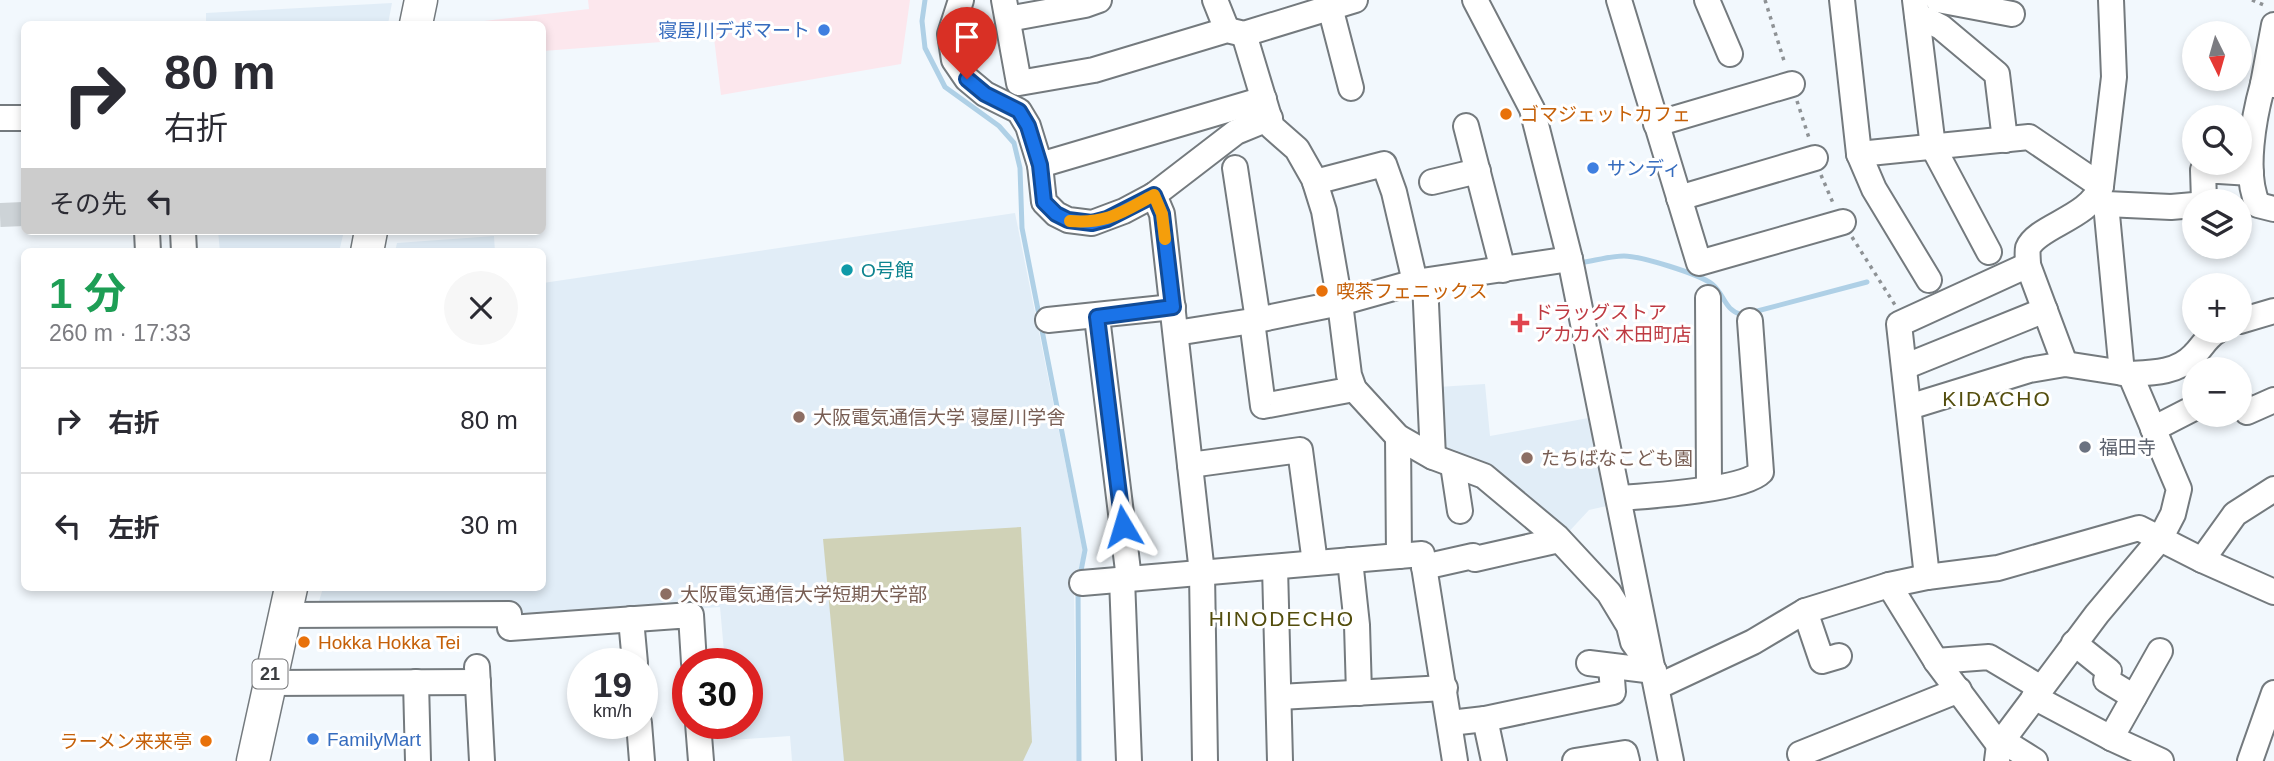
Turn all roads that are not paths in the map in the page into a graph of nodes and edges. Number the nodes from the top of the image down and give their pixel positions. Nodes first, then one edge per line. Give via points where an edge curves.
1 (421, 0) edge
2 (961, 0) edge
3 (1099, 0) edge
4 (1215, 0) edge
5 (1355, 0) edge
6 (1475, 0) edge
7 (1619, 0) edge
8 (1707, 0) edge
9 (1842, 0) edge
10 (1938, 0) edge
11 (2111, 0) edge
12 (1330, 7) junction
13 (1916, 8) edge
14 (1006, 9) edge
15 (2011, 14) dead end
16 (417, 21) edge
17 (2274, 25) edge
18 (1235, 32) junction
19 (1730, 54) dead end
20 (1792, 83) dead end
21 (2268, 85) edge
22 (1351, 88) dead end
23 (1267, 108) junction
24 (0, 118) edge
25 (21, 118) edge
26 (1656, 124) junction
27 (1466, 126) dead end
28 (2006, 140) junction
29 (1933, 147) junction
30 (1859, 154) junction
31 (1815, 158) dead end
32 (1040, 165) junction
33 (1235, 168) dead end
34 (1478, 171) junction
35 (2252, 173) joint
36 (1432, 182) dead end
37 (1315, 183) junction
38 (1154, 195) junction
39 (2102, 195) junction
40 (1679, 198) junction
41 (2182, 206) edge
42 (2274, 209) edge
43 (1843, 222) dead end
44 (1989, 251) dead end
45 (1570, 259) junction
46 (2028, 265) junction
47 (1503, 270) junction
48 (1929, 280) dead end
49 (1420, 282) junction
50 (1708, 298) dead end
51 (1340, 303) junction
52 (1173, 307) junction
53 (2045, 310) junction
54 (2274, 311) edge
55 (1097, 317) junction
56 (2252, 317) edge
57 (1048, 320) dead end
58 (1255, 320) junction
59 (1750, 321) dead end
60 (1176, 333) junction
61 (2203, 343) edge
62 (2065, 364) junction
63 (1905, 367) junction
64 (2126, 373) junction
65 (1354, 389) junction
66 (2274, 400) edge
67 (1909, 407) junction
68 (2252, 410) edge
69 (2182, 414) edge
70 (2154, 429) junction
71 (1398, 437) junction
72 (1443, 461) junction
73 (1190, 465) junction
74 (1709, 488) junction
75 (2274, 489) edge
76 (1620, 498) junction
77 (1460, 511) dead end
78 (2160, 539) junction
79 (1559, 540) junction
80 (1399, 556) junction
81 (1350, 560) junction
82 (2202, 560) junction
83 (1315, 563) junction
84 (1275, 567) junction
85 (1424, 567) junction
86 (1202, 573) junction
87 (1927, 577) junction
88 (1126, 579) junction
89 (1082, 583) dead end
90 (1889, 585) junction
91 (2274, 592) edge
92 (288, 602) edge
93 (1805, 611) junction
94 (631, 619) junction
95 (2074, 643) junction
96 (634, 648) edge
97 (693, 648) edge
98 (2160, 651) dead end
99 (1839, 656) dead end
100 (1936, 661) junction
101 (1656, 679) junction
102 (416, 682) junction
103 (268, 683) junction
104 (1445, 688) junction
105 (1959, 690) junction
106 (1359, 693) junction
107 (2038, 693) junction
108 (2274, 694) edge
109 (1279, 696) junction
110 (2134, 697) junction
111 (1485, 719) junction
112 (1450, 723) junction
113 (2111, 738) junction
114 (640, 739) edge
115 (699, 739) edge
116 (1998, 753) edge
117 (1800, 754) dead end
118 (2155, 760) edge
119 (253, 761) edge
120 (418, 761) edge
121 (482, 761) edge
122 (642, 761) edge
123 (701, 761) edge
124 (1129, 761) edge
125 (1205, 761) edge
126 (1280, 761) edge
127 (1455, 761) edge
128 (1494, 761) edge
129 (1575, 761) edge
130 (1627, 761) edge
131 (1671, 761) edge
132 (2035, 761) edge
133 (2250, 761) edge

1 - 16 main road
2 - 32 street via 950,34 954,60 985,94 1019,111
3 - 14 street
4 - 18 street
5 - 12 street
6 - 45 street via 1532,108
7 - 26 street
8 - 19 street
9 - 30 street
10 - 15 street
11 - 39 street via 2114,77
12 - 18 street
12 - 22 street
13 - 28 street via 1997,74
13 - 29 street
14 - 18 street via 1019,83 1094,70
17 - 21 street
18 - 23 street
20 - 26 street
21 - 35 street via 2254,115
23 - 32 street
23 - 37 street via 1272,127 1297,149
23 - 38 street
24 - 25 street
26 - 40 street
27 - 34 street
28 - 29 street
28 - 39 street via 2029,137
29 - 30 street
29 - 44 street
30 - 48 street via 1874,189
31 - 40 street
32 - 38 street via 1044,202 1068,220 1092,223 1107,219
33 - 58 street
34 - 36 street
34 - 47 street
35 - 42 street via 2258,205
37 - 49 street via 1384,164
37 - 51 street
38 - 52 street via 1162,214
39 - 41 street
39 - 46 street via 2035,239 2028,249
39 - 64 street
40 - 43 street via 1699,263
45 - 47 street
45 - 76 street
46 - 53 street
46 - 63 street via 1899,324
47 - 49 street
49 - 51 street
49 - 72 street
50 - 74 street
51 - 58 street
51 - 65 street
52 - 55 street
52 - 60 street
53 - 62 street
53 - 63 street
54 - 56 street
55 - 57 street
55 - 88 street
58 - 60 street
58 - 65 street via 1263,406
59 - 74 street via 1761,472 1756,478
60 - 73 street
61 - 64 street via 2194,356 2178,366 2160,373
62 - 64 street
62 - 67 street via 2029,370
63 - 67 street
64 - 70 street
65 - 71 street
66 - 68 street
67 - 87 street
69 - 70 street
70 - 78 street via 2179,489
71 - 72 street
71 - 80 street
72 - 77 street
72 - 79 street via 1483,476
73 - 83 street via 1300,450
73 - 86 street
74 - 76 street
75 - 82 street via 2235,514
76 - 101 street
78 - 82 street
78 - 87 street via 2139,528 1998,568
78 - 95 street
79 - 85 street
79 - 101 street via 1609,593
80 - 81 street
80 - 85 street via 1422,554
81 - 83 street
81 - 106 street
82 - 91 street
83 - 84 street
84 - 86 street
84 - 109 street
85 - 104 street
86 - 88 street
86 - 125 street
87 - 90 street
88 - 89 street
88 - 124 street
90 - 93 street
90 - 100 street
92 - 94 street via 509,614 510,628
92 - 103 main road, 21
93 - 99 street via 1822,661
93 - 101 street via 1753,642
94 - 96 street
94 - 97 street via 691,615
95 - 107 street
95 - 110 street via 2109,671 2106,680
98 - 110 street
100 - 105 street
100 - 107 street via 1989,657
101 - 111 street via 1600,665 1613,691
101 - 131 street
102 - 103 street
102 - 120 street
102 - 121 street via 477,675
103 - 119 main road, 21
104 - 106 street
104 - 112 street
105 - 116 street
105 - 117 street
106 - 109 street
107 - 113 street
107 - 116 street
108 - 133 street
109 - 126 street
110 - 113 street
111 - 112 street
111 - 128 street
112 - 127 street
113 - 118 street
114 - 122 street
115 - 123 street
116 - 132 street via 2011,746
129 - 130 street via 1625,753

